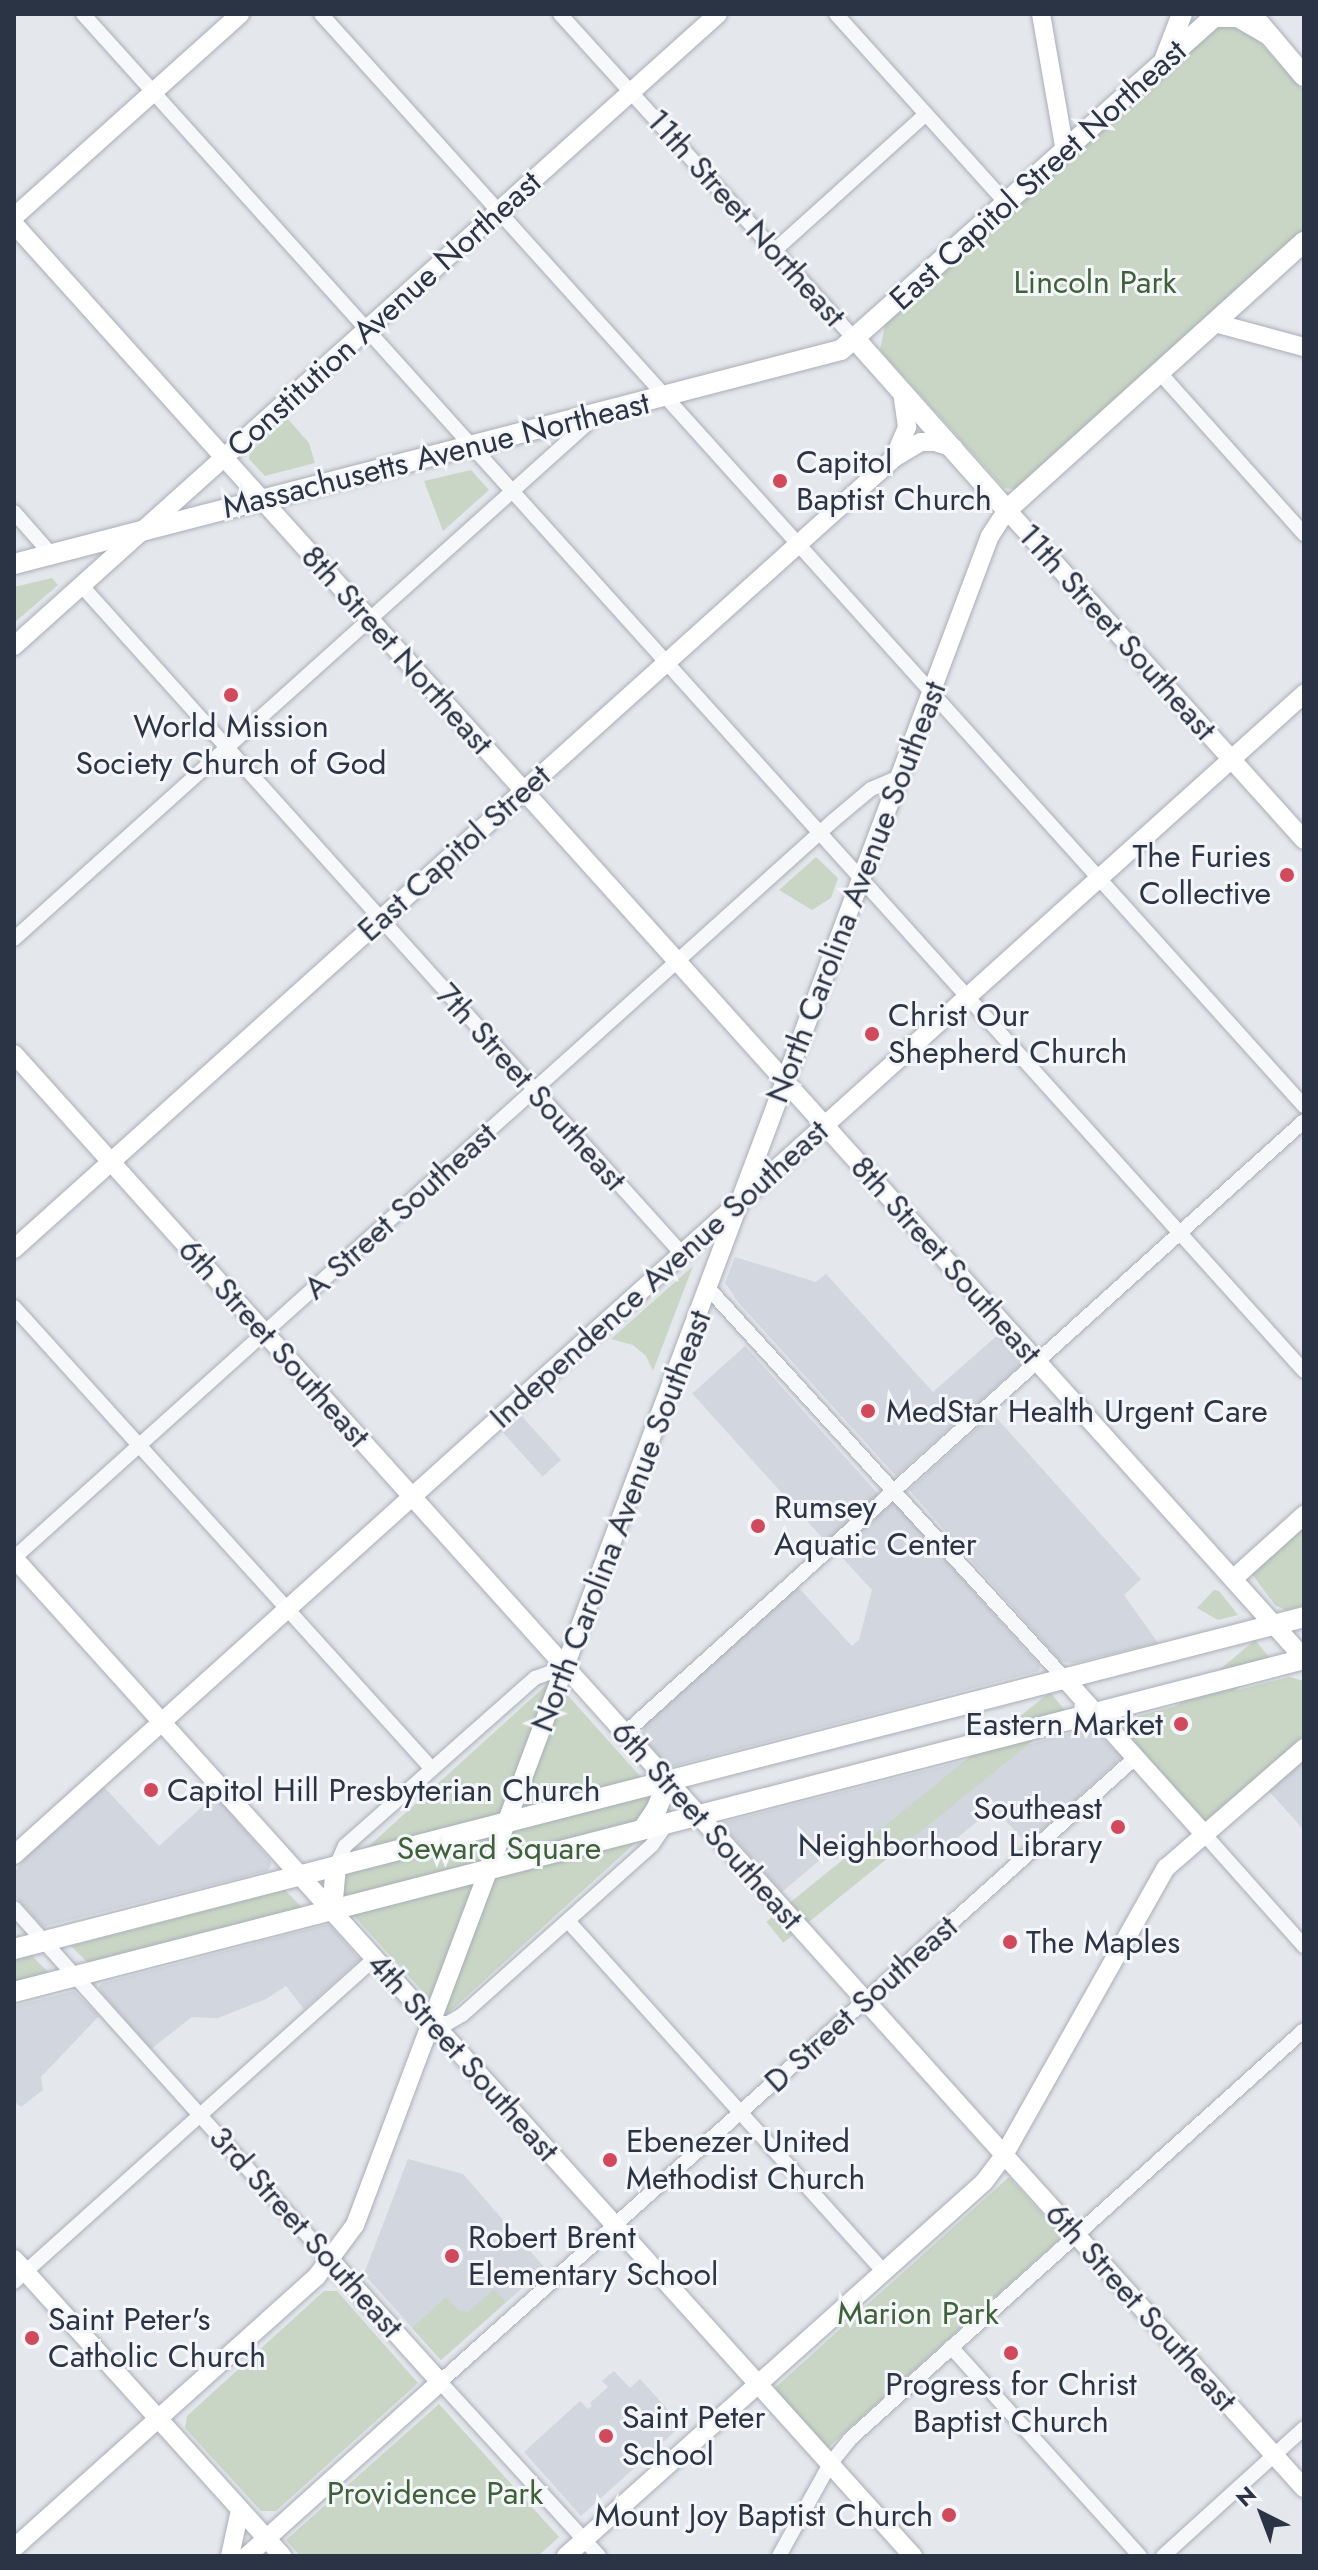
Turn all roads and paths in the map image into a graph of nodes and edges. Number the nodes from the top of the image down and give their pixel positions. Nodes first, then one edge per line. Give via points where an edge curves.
1 (83, 14) edge
2 (240, 14) edge
3 (321, 14) edge
4 (560, 14) edge
5 (718, 14) edge
6 (836, 14) edge
7 (1041, 14) edge
8 (1182, 14) edge
9 (1253, 14) edge
10 (1267, 34) junction
11 (1295, 58) edge
12 (1164, 62) junction
13 (1304, 76) edge
14 (153, 92) junction
15 (632, 92) junction
16 (926, 114) junction
17 (1065, 151) junction
18 (1006, 203) junction
19 (499, 211) junction
20 (14, 217) edge
21 (14, 224) edge
22 (1304, 242) edge
23 (775, 250) junction
24 (1215, 323) junction
25 (368, 330) junction
26 (855, 339) junction
27 (1304, 347) edge
28 (1160, 373) junction
29 (902, 392) junction
30 (665, 396) junction
31 (599, 413) junction
32 (931, 423) joint
33 (472, 446) junction
34 (954, 448) junction
35 (225, 458) junction
36 (894, 458) junction
37 (512, 491) junction
38 (263, 500) junction
39 (1007, 510) junction
40 (14, 512) edge
41 (144, 530) junction
42 (1304, 534) edge
43 (798, 544) junction
44 (51, 554) junction
45 (14, 564) edge
46 (81, 585) junction
47 (369, 620) junction
48 (14, 646) edge
49 (666, 662) junction
50 (931, 691) junction
51 (1304, 694) edge
52 (226, 748) junction
53 (1232, 760) junction
54 (899, 777) junction
55 (524, 790) junction
56 (820, 833) junction
57 (1304, 840) edge
58 (1099, 878) junction
59 (861, 879) junction
60 (381, 919) junction
61 (14, 939) edge
62 (678, 961) junction
63 (967, 997) junction
64 (14, 1054) edge
65 (785, 1081) junction
66 (534, 1090) junction
67 (1304, 1106) edge
68 (1304, 1121) edge
69 (825, 1124) junction
70 (111, 1162) junction
71 (740, 1201) junction
72 (1181, 1233) junction
73 (14, 1249) edge
74 (682, 1254) junction
75 (709, 1289) junction
76 (14, 1307) edge
77 (265, 1333) junction
78 (1038, 1362) junction
79 (1304, 1371) edge
80 (139, 1446) junction
81 (895, 1491) junction
82 (412, 1497) junction
83 (1304, 1515) edge
84 (14, 1558) edge
85 (1233, 1579) junction
86 (287, 1610) junction
87 (1304, 1617) edge
88 (1274, 1624) junction
89 (1304, 1659) edge
90 (566, 1667) junction
91 (1065, 1679) junction
92 (1095, 1713) junction
93 (162, 1721) junction
94 (625, 1733) junction
95 (1304, 1748) edge
96 (1135, 1758) junction
97 (432, 1769) junction
98 (668, 1781) junction
99 (699, 1815) junction
100 (508, 1822) junction
101 (666, 1824) junction
102 (643, 1829) junction
103 (1205, 1835) junction
104 (14, 1855) edge
105 (336, 1866) junction
106 (490, 1869) junction
107 (301, 1876) junction
108 (14, 1908) edge
109 (332, 1910) junction
110 (568, 1921) junction
111 (44, 1941) junction
112 (1304, 1946) edge
113 (14, 1949) edge
114 (375, 1958) junction
115 (76, 1976) junction
116 (14, 1992) edge
117 (865, 2000) junction
118 (433, 2023) junction
119 (1304, 2030) edge
120 (740, 2112) junction
121 (201, 2115) junction
122 (1004, 2155) junction
123 (615, 2225) junction
124 (1076, 2235) junction
125 (331, 2261) junction
126 (18, 2271) edge
127 (884, 2272) junction
128 (951, 2347) junction
129 (440, 2382) junction
130 (758, 2384) junction
131 (158, 2419) junction
132 (1304, 2428) edge
133 (1273, 2454) junction
134 (830, 2464) junction
135 (1304, 2488) edge
136 (240, 2510) junction
137 (266, 2539) junction
138 (584, 2540) junction
139 (14, 2548) edge
140 (230, 2556) edge
141 (247, 2556) edge
142 (282, 2556) edge
143 (566, 2556) edge
144 (599, 2556) edge
145 (779, 2556) edge
146 (913, 2556) edge
147 (1140, 2556) edge
148 (1163, 2556) edge

1 - 14 street
2 - 14 main road
3 - 19 street
4 - 15 street, 11th Street Northeast
5 - 15 main road, Constitution Avenue Northeast
6 - 16 street
7 - 17 main road
8 - 12 main road
9 - 10 main road
10 - 11 main road
10 - 12 main road, East Capitol Street Northeast via 1238,17 1219,16
11 - 13 main road
12 - 17 main road, East Capitol Street Northeast
14 - 20 main road
14 - 25 street
15 - 19 main road, Constitution Avenue Northeast
15 - 23 street, 11th Street Northeast
16 - 18 street
16 - 23 street
17 - 18 main road, East Capitol Street Northeast
18 - 26 main road, East Capitol Street Northeast
19 - 25 main road, Constitution Avenue Northeast
19 - 30 street
21 - 35 main road, 8th Street Northeast
22 - 24 main road
23 - 26 street, 11th Street Northeast
24 - 27 main road
24 - 28 main road
25 - 33 street
25 - 35 main road, Constitution Avenue Northeast
26 - 29 main road, 11th Street Northeast
26 - 30 main road, Massachusetts Avenue Northeast via 820,356
28 - 39 main road
28 - 42 street
29 - 32 main road, 11th Street Northeast
29 - 36 main road via 907,427
30 - 31 main road, Massachusetts Avenue Northeast
30 - 43 street
31 - 33 main road, Massachusetts Avenue Northeast
31 - 37 street
32 - 34 main road, 11th Street Southeast
33 - 37 street
33 - 38 main road, Massachusetts Avenue Northeast
34 - 36 main road via 921,442
34 - 39 main road, 11th Street Southeast
35 - 38 main road, 8th Street Northeast
35 - 41 main road, Constitution Avenue Northeast
36 - 43 main road, East Capitol Street
37 - 47 street
37 - 49 street
38 - 41 main road, Massachusetts Avenue Northeast
38 - 47 main road, 8th Street Northeast
39 - 50 main road, North Carolina Avenue Southeast via 990,536
39 - 53 main road, 11th Street Southeast
40 - 44 street
41 - 44 main road, Massachusetts Avenue Northeast
41 - 46 main road, Constitution Avenue Northeast
43 - 49 main road, East Capitol Street
43 - 50 street
44 - 45 main road, Massachusetts Avenue Northeast
46 - 48 main road, Constitution Avenue Northeast
46 - 52 street, 7th Street Southeast
47 - 52 street
47 - 55 main road, 8th Street Northeast
49 - 55 main road, East Capitol Street
49 - 56 street
50 - 54 main road, North Carolina Avenue Southeast
50 - 58 street
51 - 53 main road, Independence Avenue Southeast
52 - 60 street, 7th Street Southeast
52 - 61 street
53 - 57 main road, 11th Street Southeast
53 - 58 main road, Independence Avenue Southeast
54 - 56 street, A Street Southeast via 867,792
54 - 59 main road, North Carolina Avenue Southeast
55 - 60 main road, East Capitol Street
55 - 62 main road, 8th Street Southeast
56 - 59 street
56 - 62 street, A Street Southeast
58 - 63 main road, Independence Avenue Southeast
58 - 67 street
59 - 63 street
59 - 65 main road, North Carolina Avenue Southeast
60 - 66 street, 7th Street Southeast
60 - 70 main road, East Capitol Street
62 - 65 main road, 8th Street Southeast
62 - 66 street, A Street Southeast
63 - 69 main road, Independence Avenue Southeast
63 - 72 street
64 - 70 main road, 6th Street Southeast
65 - 69 main road, 8th Street Southeast
65 - 71 main road, North Carolina Avenue Southeast
66 - 74 street, 7th Street Southeast
66 - 77 street, A Street Southeast
68 - 72 street
69 - 71 main road, Independence Avenue Southeast
69 - 78 main road, 8th Street Southeast
70 - 73 main road, East Capitol Street
70 - 77 main road, 6th Street Southeast
71 - 74 main road, Independence Avenue Southeast
71 - 75 main road, North Carolina Avenue Southeast
72 - 78 street
72 - 79 street
74 - 82 main road, Independence Avenue Southeast
75 - 81 street
75 - 90 main road, North Carolina Avenue Southeast
76 - 80 street
77 - 80 street, A Street Southeast
77 - 82 main road, 6th Street Southeast
78 - 81 street
78 - 85 main road, 8th Street Southeast
80 - 84 street, A Street Southeast
80 - 86 street
81 - 91 street
81 - 94 street
82 - 86 main road, Independence Avenue Southeast
82 - 90 main road, 6th Street Southeast
83 - 85 main road
84 - 93 main road, 4th Street Southeast
85 - 88 main road, 8th Street Southeast
86 - 93 main road, Independence Avenue Southeast
86 - 97 street
87 - 88 main road
88 - 89 main road, 8th Street Southeast
88 - 91 main road
89 - 92 main road
90 - 94 main road, 6th Street Southeast
90 - 97 street via 535,1678
90 - 100 main road, North Carolina Avenue Southeast
91 - 92 main road
91 - 98 main road
92 - 96 main road
92 - 99 main road
93 - 104 main road, Independence Avenue Southeast
93 - 107 main road, 4th Street Southeast
94 - 98 main road, 6th Street Southeast
95 - 103 main road
96 - 103 main road
96 - 117 street, D Street Southeast
97 - 105 street via 345,1846
98 - 99 main road, 6th Street Southeast
98 - 100 main road
98 - 102 main road
99 - 101 main road
99 - 117 main road, 6th Street Southeast
100 - 105 main road
100 - 106 main road, North Carolina Avenue Southeast
101 - 102 main road
101 - 110 street via 652,1845
102 - 106 main road
103 - 112 street
103 - 122 main road via 1166,1868
105 - 107 main road
105 - 109 main road
106 - 109 main road
106 - 118 main road, North Carolina Avenue Southeast
107 - 109 main road, 4th Street Southeast
107 - 111 main road
108 - 111 street, 3rd Street Southeast
109 - 114 main road, 4th Street Southeast
109 - 115 main road
110 - 118 street via 457,2019
110 - 120 street
111 - 113 main road
111 - 115 street, 3rd Street Southeast
114 - 118 main road, 4th Street Southeast
114 - 121 street
115 - 116 main road
115 - 121 street, 3rd Street Southeast
117 - 120 street, D Street Southeast
117 - 122 main road, 6th Street Southeast
118 - 123 main road, 4th Street Southeast
118 - 125 main road, North Carolina Avenue Southeast via 364,2205
119 - 124 street
120 - 123 street, D Street Southeast
120 - 127 street
121 - 125 street, 3rd Street Southeast
121 - 126 street
122 - 124 main road, 6th Street Southeast
122 - 127 main road via 984,2182
123 - 129 street, D Street Southeast
123 - 130 main road, 4th Street Southeast
124 - 128 street
124 - 133 main road, 6th Street Southeast
125 - 129 main road, 3rd Street Southeast
125 - 131 main road
126 - 131 main road
127 - 130 main road
128 - 134 street via 850,2439
128 - 147 street
129 - 137 main road, D Street Southeast
129 - 138 street, 3rd Street Southeast
130 - 134 main road, 4th Street Southeast
130 - 138 main road
131 - 136 main road
131 - 139 main road
132 - 133 street
133 - 135 main road, 6th Street Southeast
133 - 148 street
134 - 145 street
134 - 146 main road, 4th Street Southeast
136 - 137 main road
136 - 140 main road
137 - 141 main road
137 - 142 main road
138 - 143 main road
138 - 144 street, 3rd Street Southeast

